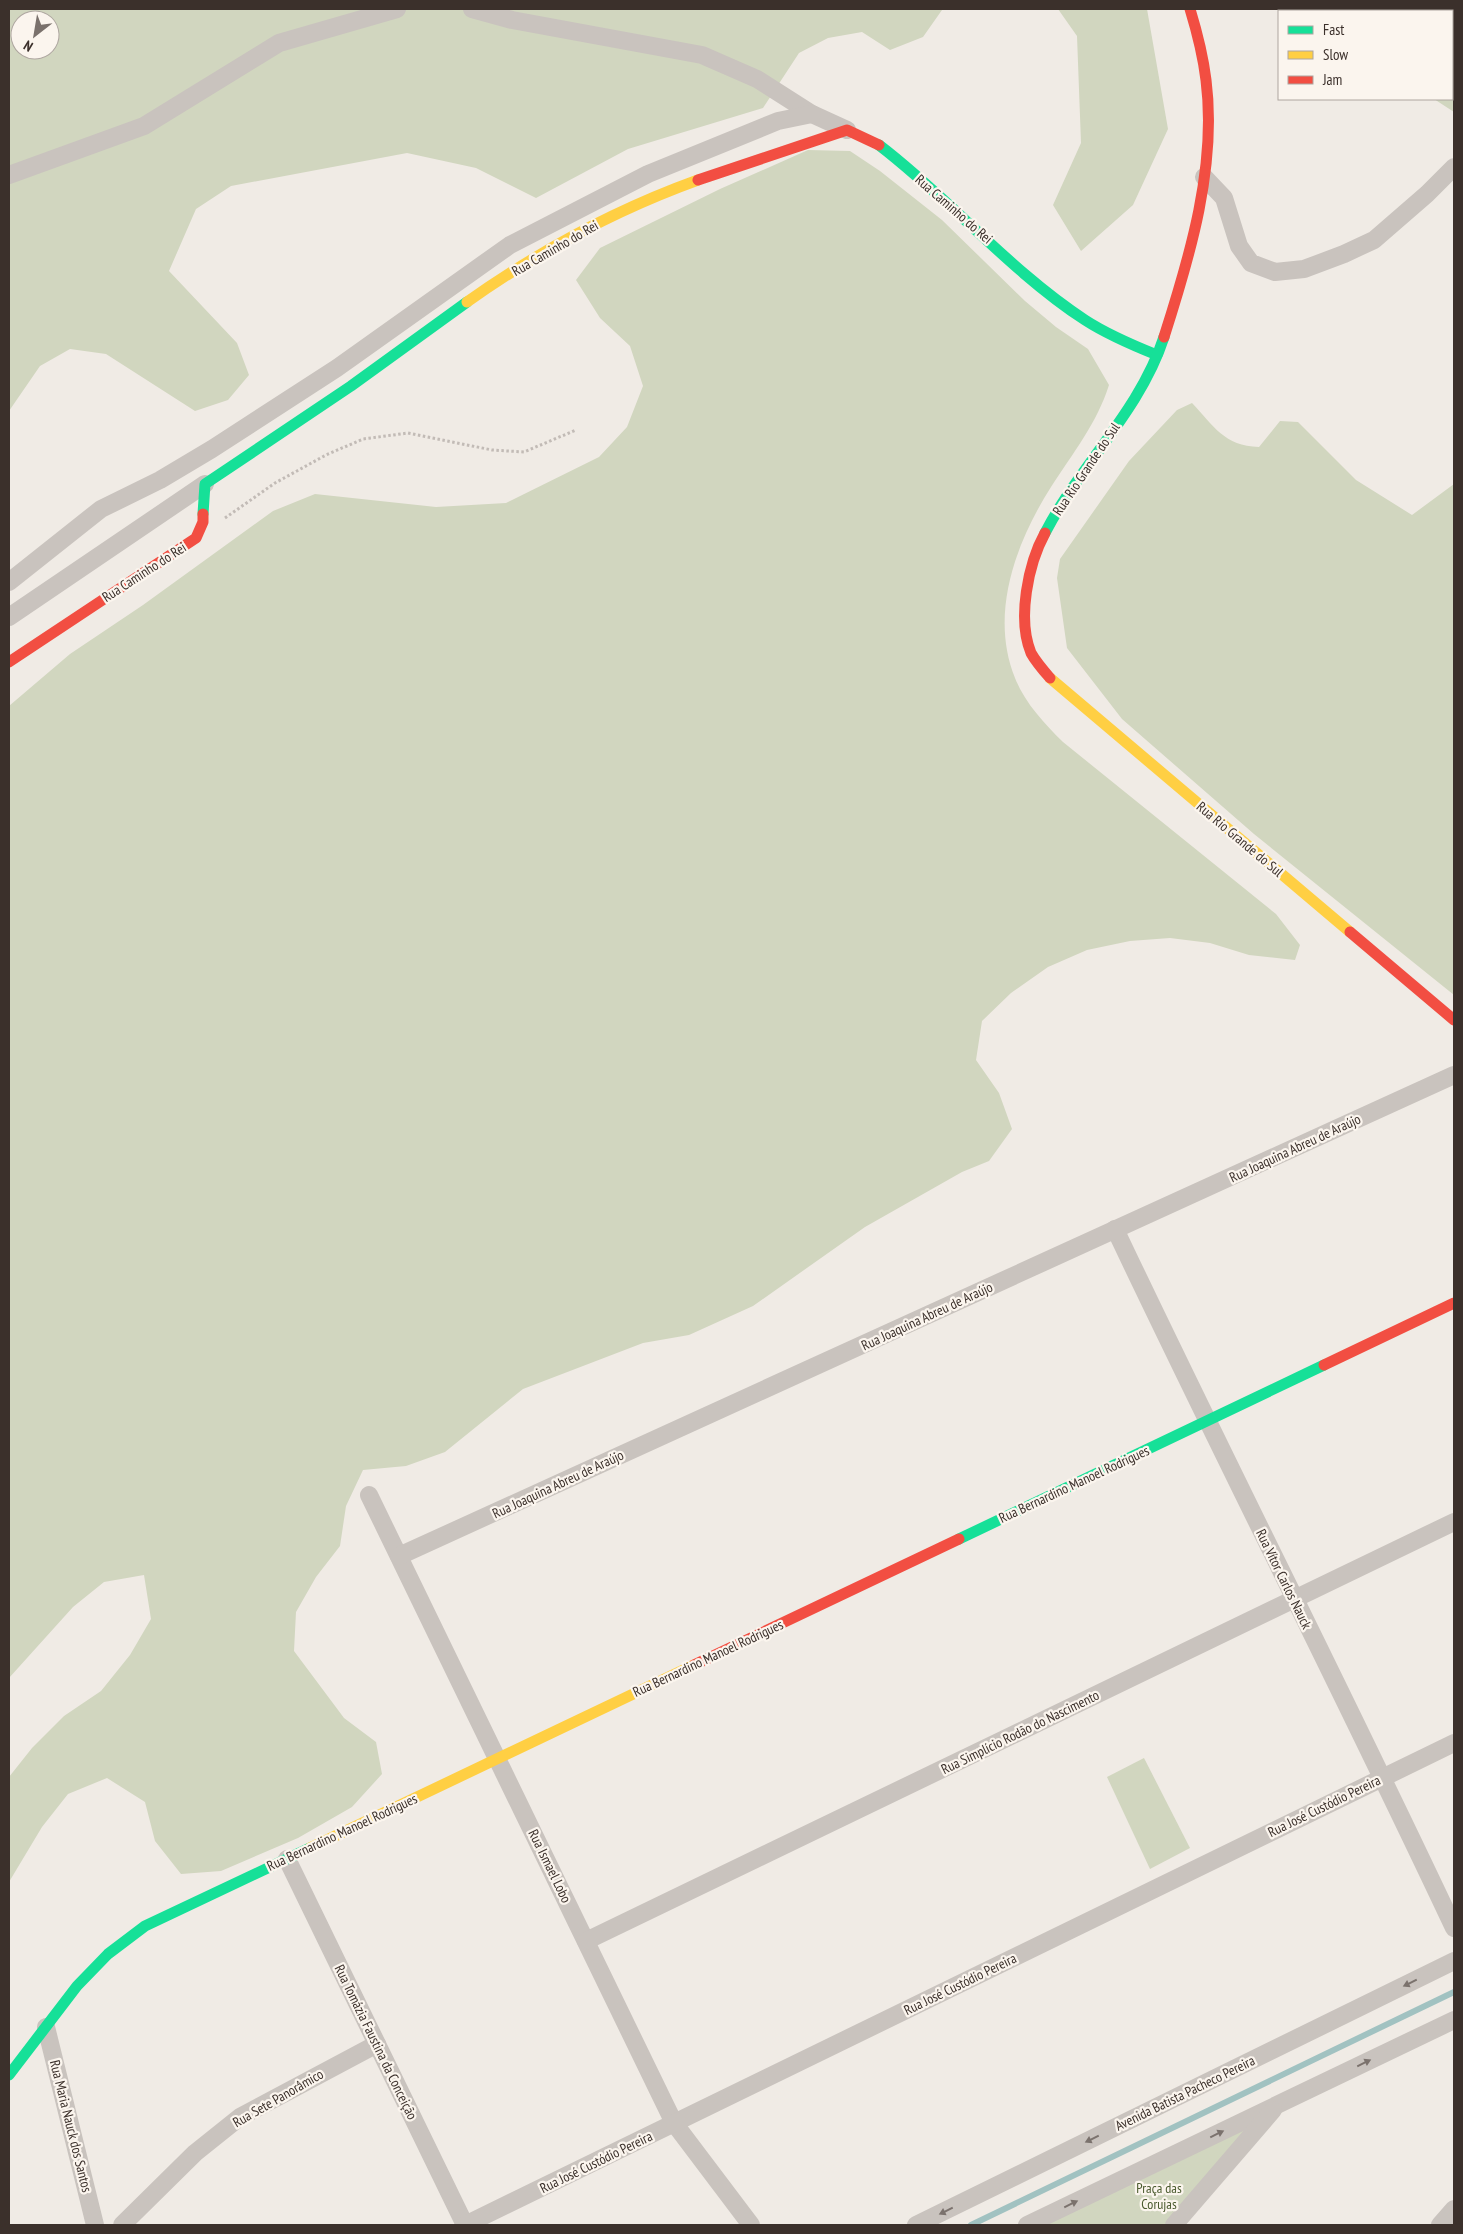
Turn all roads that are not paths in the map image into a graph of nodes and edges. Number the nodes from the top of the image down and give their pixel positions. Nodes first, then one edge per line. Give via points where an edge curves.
1 (398, 9) edge
2 (472, 9) edge
3 (1190, 9) edge
4 (812, 114) junction
5 (846, 130) junction
6 (1454, 167) edge
7 (9, 175) edge
8 (1204, 177) junction
9 (1157, 355) junction
10 (205, 484) junction
11 (9, 582) edge
12 (9, 617) edge
13 (9, 662) edge
14 (1454, 1020) edge
15 (1454, 1075) edge
16 (1116, 1230) junction
17 (1454, 1303) edge
18 (1206, 1421) junction
19 (369, 1494) dead end
20 (1454, 1522) edge
21 (399, 1556) junction
22 (1294, 1599) junction
23 (1454, 1743) edge
24 (497, 1758) junction
25 (1383, 1777) junction
26 (286, 1859) junction
27 (1454, 1928) edge
28 (586, 1942) junction
29 (1454, 1961) edge
30 (1454, 2020) edge
31 (46, 2027) junction
32 (377, 2044) junction
33 (9, 2075) edge
34 (1278, 2104) junction
35 (674, 2123) junction
36 (1454, 2209) edge
37 (95, 2225) edge
38 (122, 2225) edge
39 (465, 2225) edge
40 (751, 2225) edge
41 (916, 2225) edge
42 (1027, 2225) edge
43 (1174, 2225) edge
44 (1440, 2225) edge

1 - 7 street via 278,44 144,126
2 - 4 street via 512,20 702,54 757,79
3 - 8 street, Rua Rio Grande do Sul via 1199,36 1207,87 1209,129
4 - 5 street
4 - 11 street via 778,121 648,174 510,245 336,368 212,449 160,480 101,509
5 - 9 street, Rua Caminho do Rei via 880,146 1044,289 1085,320
5 - 10 street, Rua Caminho do Rei via 720,172 623,210 543,252 468,300 372,372
6 - 8 street via 1374,240 1304,269 1275,272 1251,263 1239,246 1224,198
8 - 9 street, Rua Rio Grande do Sul via 1195,231
9 - 14 street, Rua Rio Grande do Sul via 1125,412 1058,507 1031,565 1025,600 1025,629 1034,657 1056,684
10 - 12 street
10 - 13 street, Rua Caminho do Rei via 203,522 196,538
15 - 16 street, Rua Joaquina Abreu de Araújo
16 - 18 street, Rua Vítor Carlos Nauck
16 - 21 street, Rua Joaquina Abreu de Araújo
17 - 18 street, Rua Bernardino Manoel Rodrigues
18 - 22 street, Rua Vítor Carlos Nauck
18 - 24 street, Rua Bernardino Manoel Rodrigues
19 - 21 street, Rua Ismael Lobo
20 - 22 street, Rua Simplício Rodão do Nascimento
21 - 24 street, Rua Ismael Lobo
22 - 25 street, Rua Vítor Carlos Nauck
22 - 28 street, Rua Simplício Rodão do Nascimento
23 - 25 street, Rua José Custódio Pereira
24 - 26 street, Rua Bernardino Manoel Rodrigues
24 - 28 street, Rua Ismael Lobo
25 - 27 street, Rua Vítor Carlos Nauck
25 - 35 street, Rua José Custódio Pereira
26 - 31 street, Rua Bernardino Manoel Rodrigues via 145,1926 108,1954 77,1986
26 - 32 street, Rua Tomázia Faustina da Conceição
28 - 35 street, Rua Ismael Lobo
29 -> 41 street, Avenida Batista Pacheco Pereira
34 -> 30 street
31 - 33 street, Rua Bernardino Manoel Rodrigues
31 - 37 street, Rua Maria Nauck dos Santos
32 - 38 street, Rua Sete Panorâmico via 240,2117 195,2153
32 - 39 street, Rua Tomázia Faustina da Conceição
42 -> 34 street
34 - 43 street
35 - 39 street, Rua José Custódio Pereira
35 - 40 street, Rua Ismael Lobo
36 - 44 street

